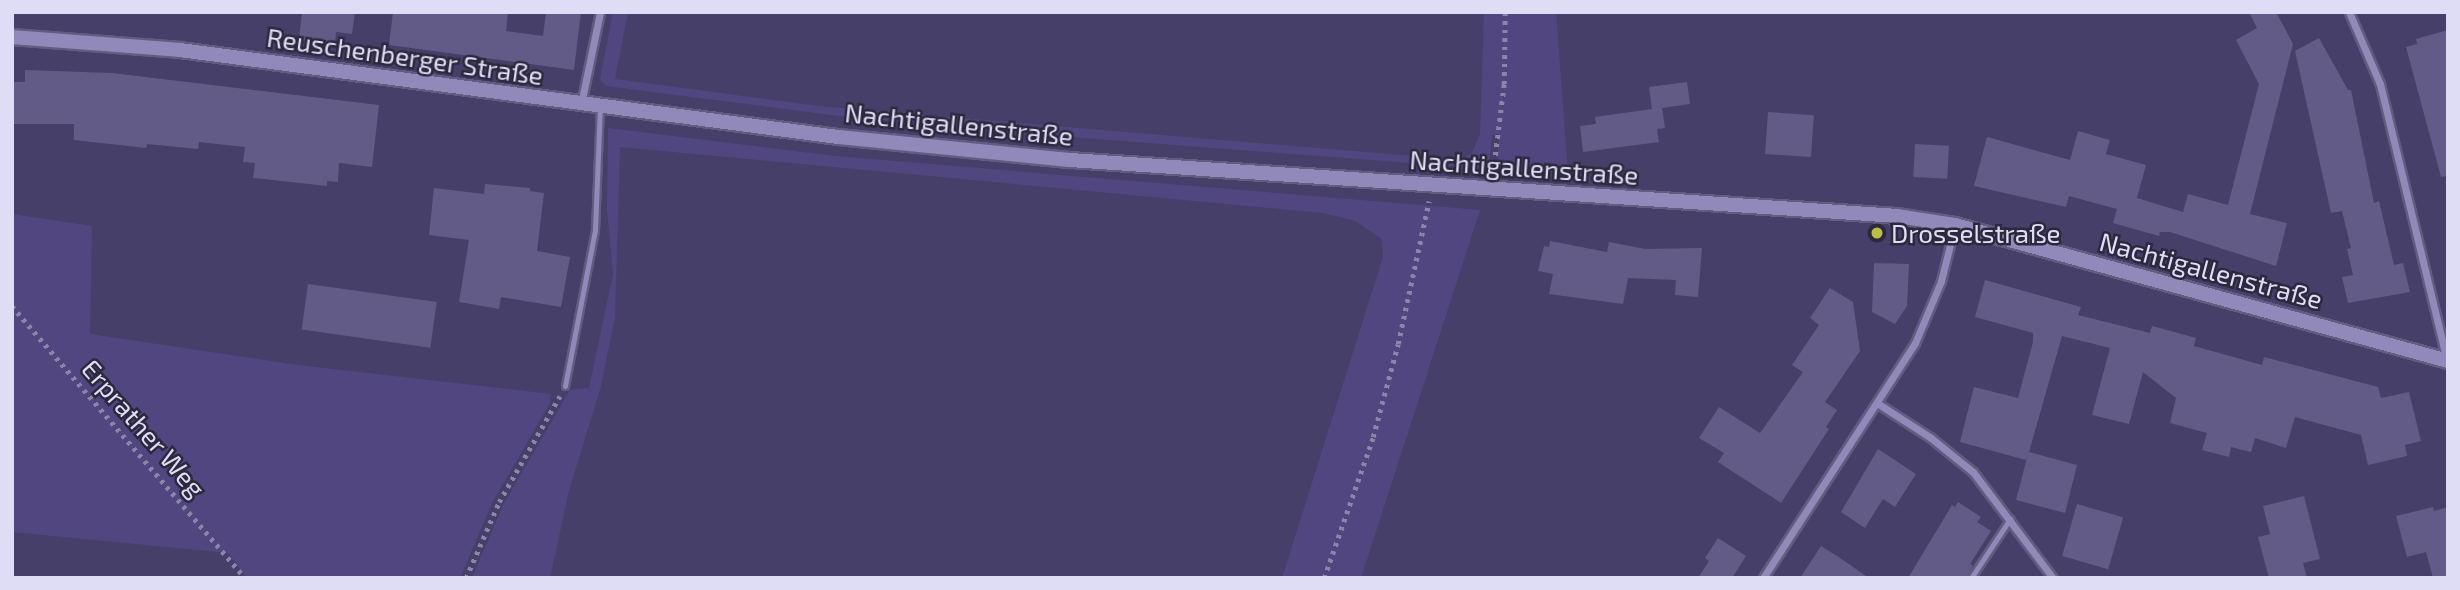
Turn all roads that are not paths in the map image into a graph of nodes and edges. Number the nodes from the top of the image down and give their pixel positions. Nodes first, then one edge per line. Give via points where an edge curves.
1 (600, 12) edge
2 (2349, 12) edge
3 (12, 37) edge
4 (581, 105) junction
5 (600, 107) junction
6 (1955, 225) junction
7 (2447, 361) edge
8 (565, 386) road end
9 (1877, 403) junction
10 (2010, 519) junction
11 (1763, 578) edge
12 (1971, 578) edge
13 (2053, 578) edge

1 - 4 street
2 - 7 street via 2380,84
3 - 4 main road, Reuschenberger Straße via 180,50
4 - 5 main road, Nachtigallenstraße
5 - 6 main road, Nachtigallenstraße via 1070,160 1897,216
5 - 8 lane via 595,230
6 - 7 main road, Nachtigallenstraße
6 - 9 street via 1925,323
9 - 10 street via 1964,463
9 - 11 street
10 - 12 lane
10 - 13 street

